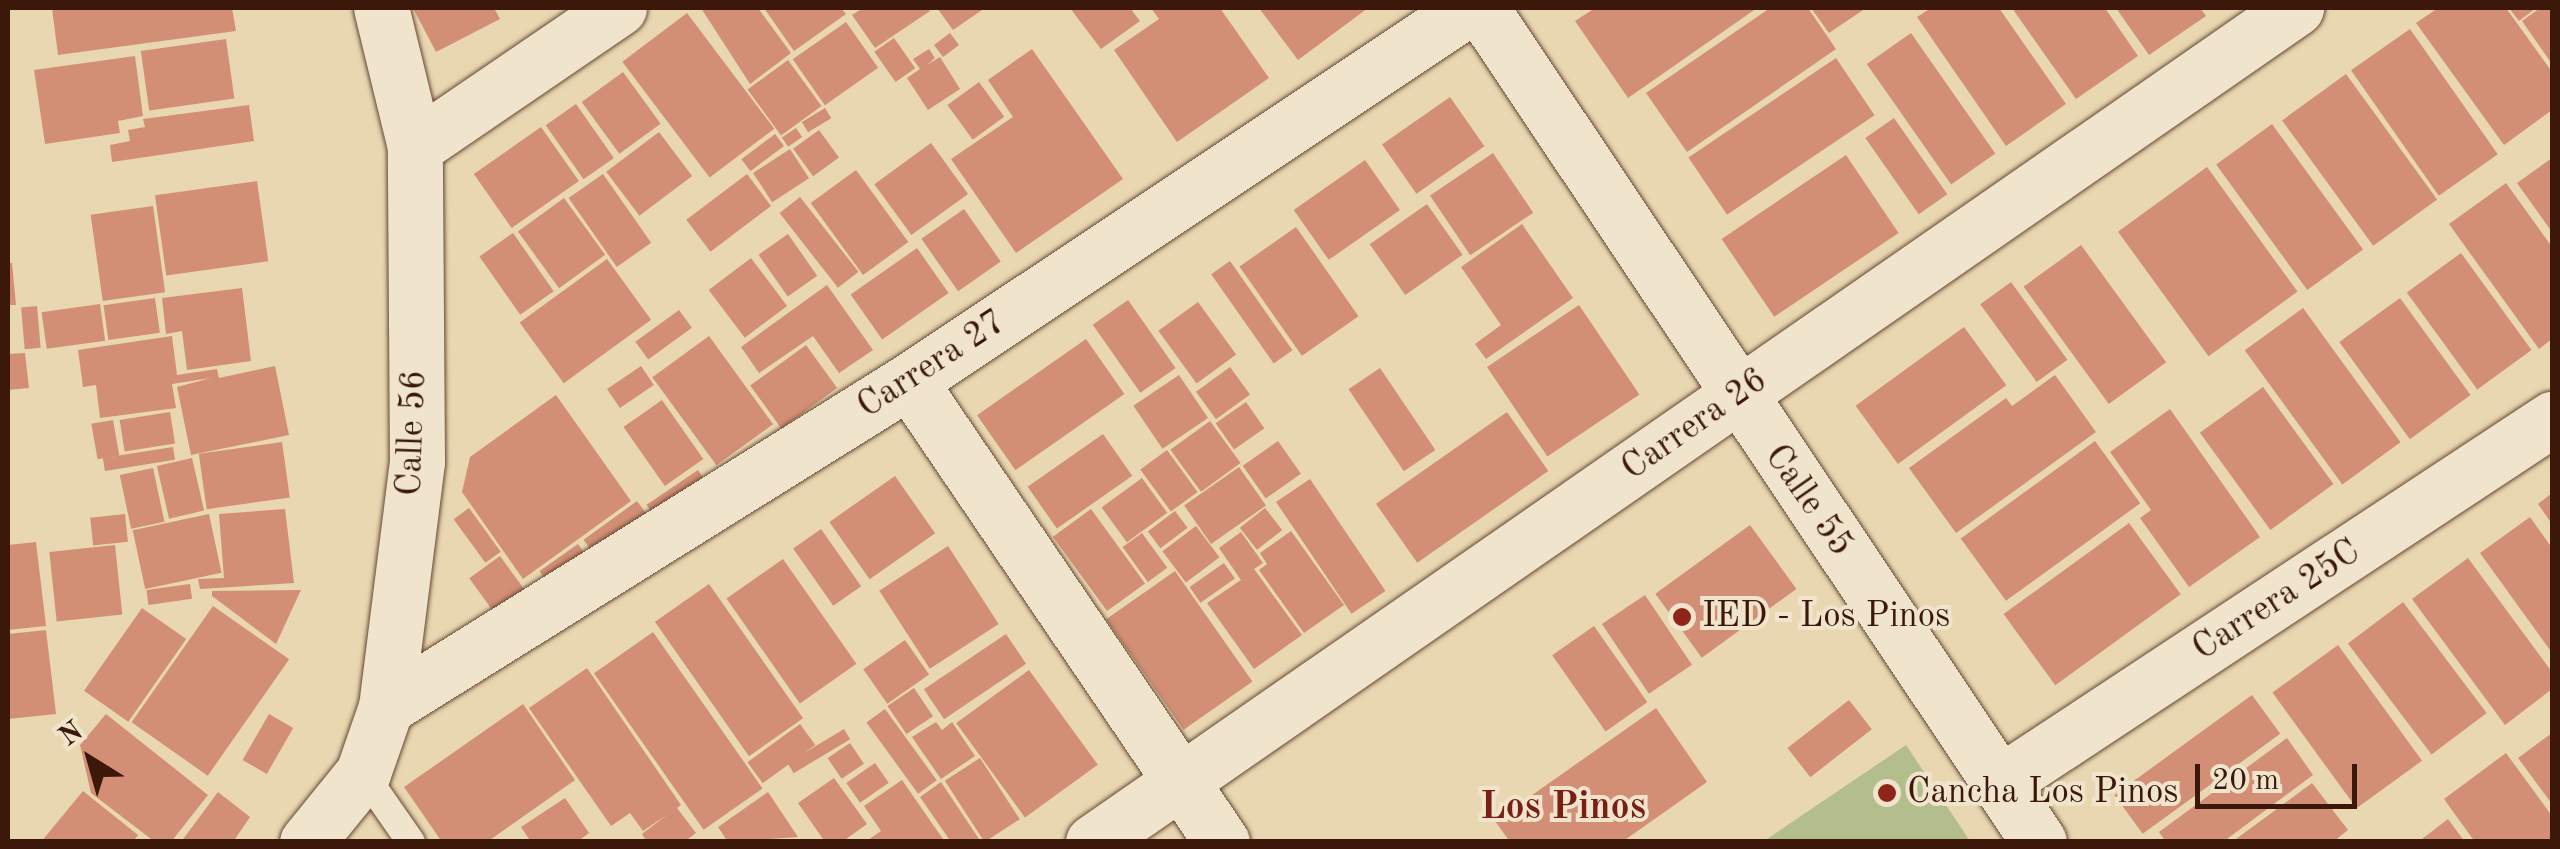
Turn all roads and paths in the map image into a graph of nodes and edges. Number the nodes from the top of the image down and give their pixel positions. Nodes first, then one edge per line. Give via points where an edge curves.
1 (381, 8) edge
2 (619, 8) edge
3 (1468, 8) edge
4 (1481, 8) edge
5 (2296, 8) edge
6 (415, 147) junction
7 (909, 382) junction
8 (1736, 397) junction
9 (2552, 419) edge
10 (386, 707) junction
11 (363, 774) junction
12 (1179, 782) junction
13 (2002, 782) junction
14 (307, 842) edge
15 (411, 842) edge
16 (1093, 842) edge
17 (1222, 842) edge
18 (2039, 842) edge

1 - 6 street, Calle 56
2 - 6 street
3 - 7 street, Carrera 27
4 - 8 street, Calle 55
5 - 8 street, Carrera 26
6 - 10 street, Calle 56 via 417,462
7 - 10 street, Carrera 27
7 - 12 street
8 - 12 street, Carrera 26
8 - 13 street, Calle 55
9 - 13 street, Carrera 25C
10 - 11 street, Calle 56
11 - 14 street
11 - 15 lane
12 - 16 street, Carrera 26
12 - 17 street
13 - 18 street, Calle 55

